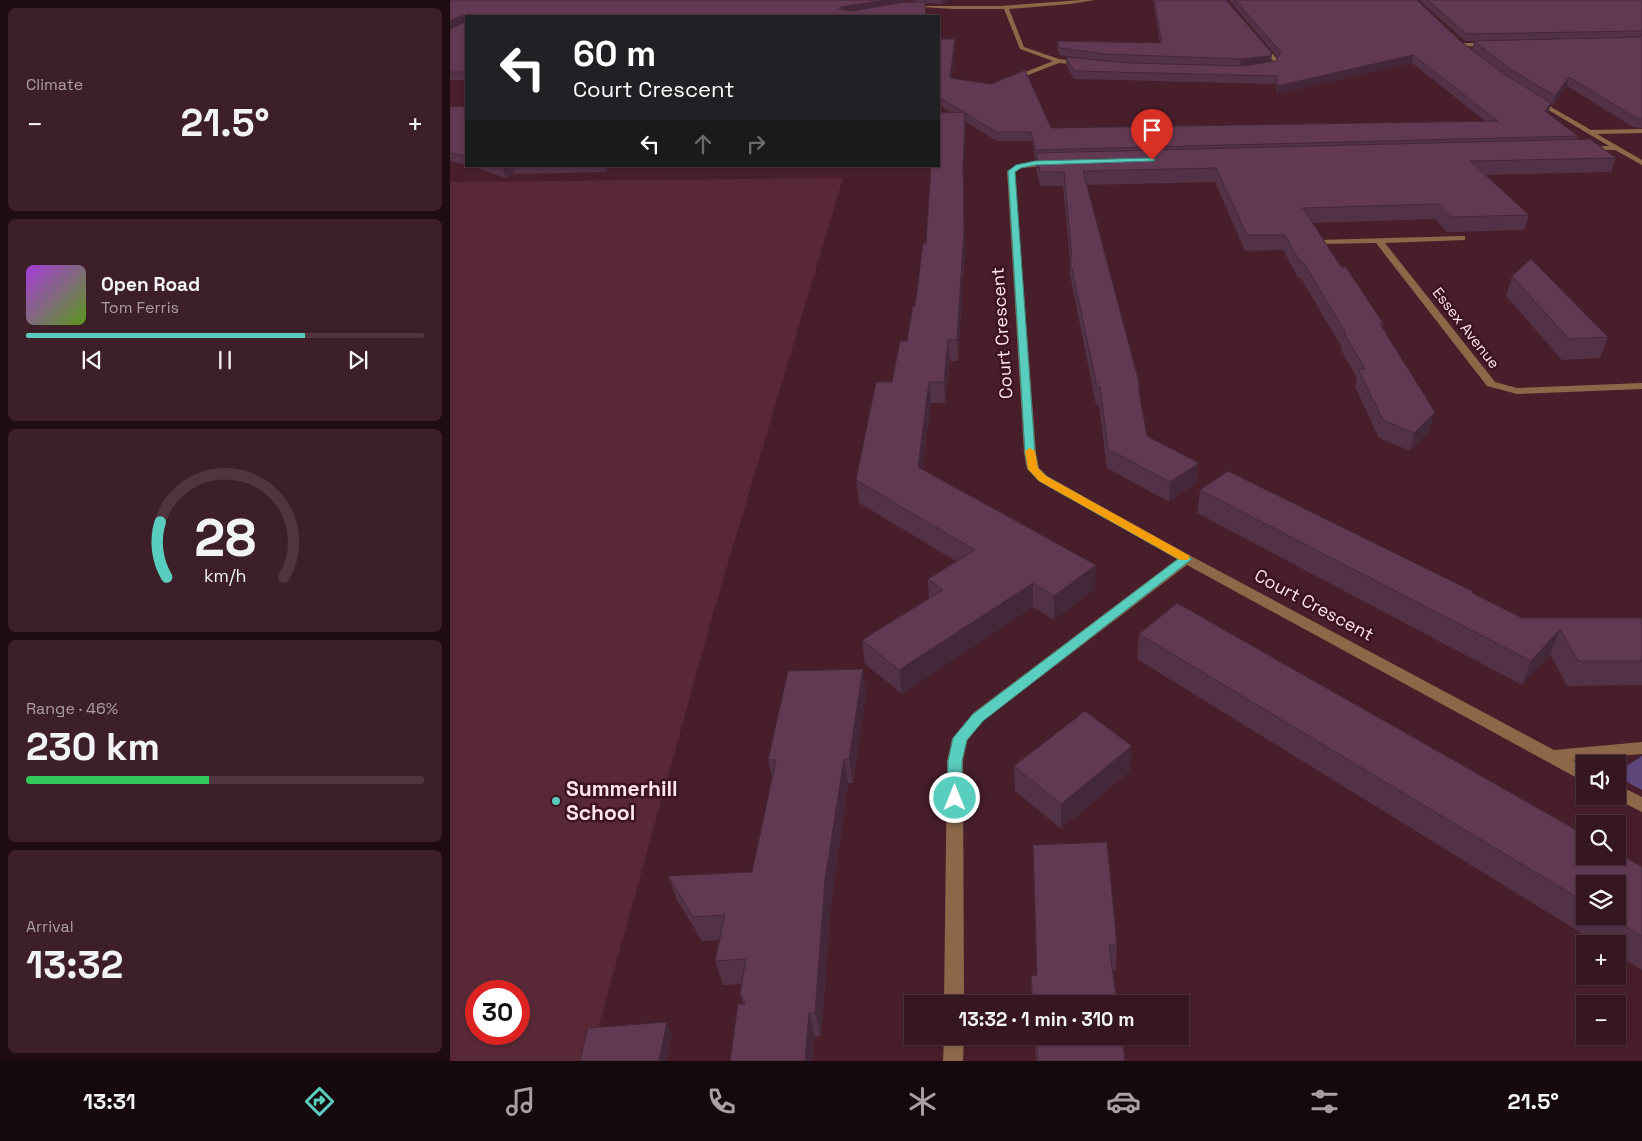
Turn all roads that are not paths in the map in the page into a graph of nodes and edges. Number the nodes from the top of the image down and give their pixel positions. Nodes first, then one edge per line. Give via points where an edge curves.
1 (913, 0) edge
2 (1093, 0) edge
3 (906, 6) junction
4 (1006, 6) junction
5 (898, 8) edge
6 (1454, 38) edge
7 (1258, 39) edge
8 (1461, 45) junction
9 (1498, 45) edge
10 (1468, 50) edge
11 (1058, 61) junction
12 (1087, 64) edge
13 (1256, 70) edge
14 (1008, 81) edge
15 (1532, 98) edge
16 (1642, 131) edge
17 (1588, 132) junction
18 (1618, 148) junction
19 (1578, 149) edge
20 (1065, 162) edge
21 (1642, 164) edge
22 (1462, 238) dead end
23 (1379, 241) junction
24 (1318, 242) edge
25 (1642, 386) edge
26 (1186, 559) junction
27 (1642, 748) edge
28 (1552, 756) junction
29 (1576, 769) edge
30 (1626, 796) edge
31 (1642, 805) edge
32 (954, 995) edge
33 (954, 1045) edge
34 (953, 1061) edge

1 - 3 street
2 - 4 street
3 - 4 street
3 - 5 street
4 - 11 street via 1022,48
6 - 8 street
7 - 13 street via 1276,61 1272,67
8 - 9 street
8 - 10 street
11 - 12 street
11 - 14 street
15 - 17 street
16 - 17 street
17 - 18 street
18 - 19 street
18 - 21 street
20 - 26 street, Court Crescent via 1035,163 1011,171 1033,469 1043,478
22 - 23 street
23 - 24 street
23 - 25 street, Essex Avenue via 1491,384 1518,390
26 - 28 street, Court Crescent
26 - 32 street via 978,718 960,738 955,761
27 - 28 street
28 - 29 street, Court Crescent
30 - 31 street
33 - 34 street

